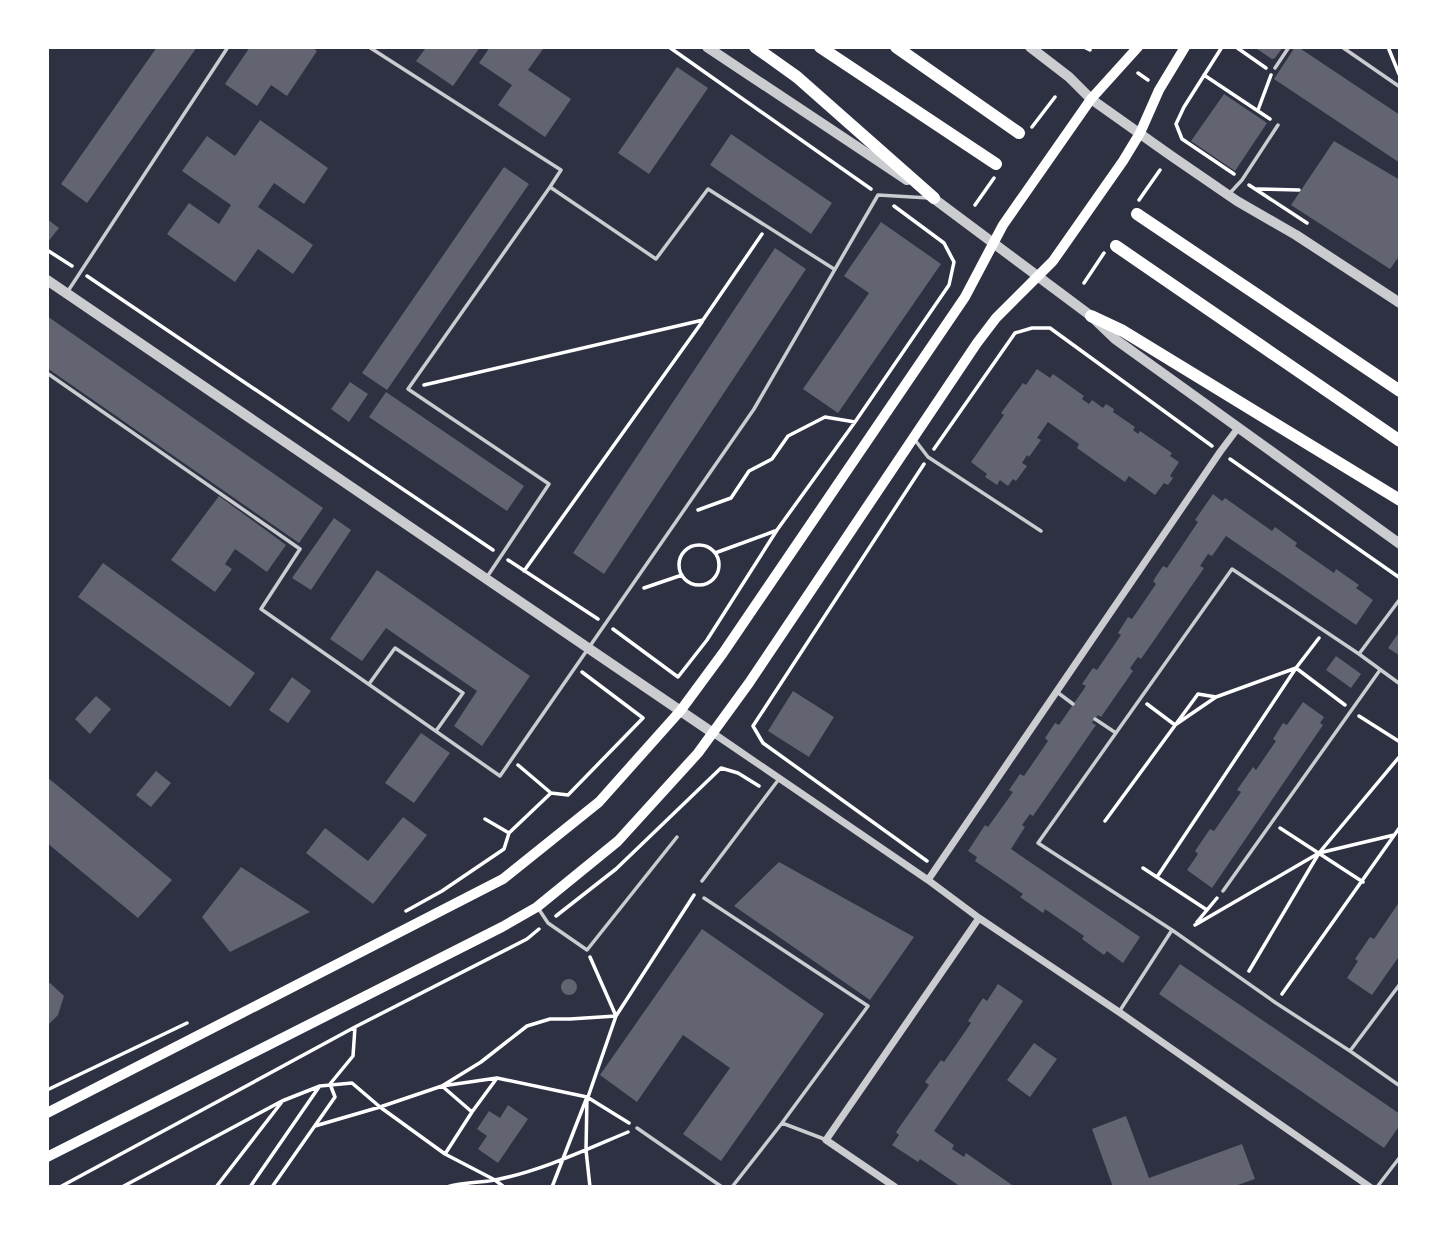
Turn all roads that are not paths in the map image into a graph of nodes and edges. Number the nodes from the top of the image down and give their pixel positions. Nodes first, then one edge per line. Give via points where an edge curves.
1 (228, 47) edge
2 (369, 47) edge
3 (707, 47) edge
4 (755, 47) edge
5 (820, 47) edge
6 (896, 47) edge
7 (1030, 47) edge
8 (1138, 47) edge
9 (1185, 47) edge
10 (1289, 47) edge
11 (1342, 47) edge
12 (1275, 68) dead end
13 (1400, 87) edge
14 (1091, 99) junction
15 (1278, 125) road end
16 (1025, 131) road end
17 (1140, 133) junction
18 (997, 168) road end
19 (550, 187) junction
20 (1229, 195) junction
21 (934, 198) junction
22 (1138, 214) dead end
23 (995, 243) junction
24 (1116, 246) dead end
25 (834, 269) junction
26 (1039, 276) junction
27 (47, 280) edge
28 (67, 293) junction
29 (1399, 302) edge
30 (1091, 316) junction
31 (47, 373) edge
32 (1400, 391) edge
33 (1238, 428) junction
34 (914, 438) junction
35 (1400, 441) edge
36 (1400, 500) edge
37 (1041, 531) dead end
38 (1400, 544) edge
39 (485, 578) junction
40 (1400, 599) edge
41 (588, 648) junction
42 (1359, 654) junction
43 (1380, 670) junction
44 (369, 684) junction
45 (1400, 684) edge
46 (1057, 692) junction
47 (1073, 704) dead end
48 (681, 710) junction
49 (1095, 719) dead end
50 (436, 731) junction
51 (713, 733) junction
52 (1116, 733) junction
53 (779, 779) junction
54 (677, 837) dead end
55 (928, 880) junction
56 (702, 881) road end
57 (1223, 891) road end
58 (704, 898) dead end
59 (537, 906) junction
60 (979, 918) junction
61 (1172, 930) junction
62 (1400, 984) edge
63 (1119, 1012) junction
64 (1350, 1051) junction
65 (1400, 1086) edge
66 (47, 1113) edge
67 (782, 1123) junction
68 (637, 1128) road end
69 (826, 1140) junction
70 (47, 1157) edge
71 (1400, 1157) edge
72 (722, 1187) edge
73 (732, 1187) edge
74 (895, 1187) edge
75 (1370, 1187) edge
76 (1377, 1187) edge

1 - 28 lane
2 - 19 lane via 561,170
3 - 21 street
4 - 21 highway via 797,77
5 - 18 highway
6 - 16 highway
7 - 14 street
8 - 14 main road
9 - 17 main road
10 - 12 lane
11 - 13 lane
14 - 17 street
14 - 23 main road
15 - 20 lane
17 - 20 street
17 - 26 main road
19 - 25 lane via 656,259 708,189
19 - 39 lane via 408,389 549,484
20 - 29 street
21 - 23 street
21 - 25 lane via 878,195
22 - 32 highway
23 - 26 street
23 - 48 main road via 965,297
24 - 35 highway
25 - 41 lane via 754,409
26 - 30 street
26 - 34 main road via 996,318
27 - 28 street
28 - 39 street
30 - 33 street
30 - 36 highway
31 - 44 lane via 300,549 261,608
33 - 38 street
33 - 46 street
34 - 37 lane via 928,457
34 - 51 main road
39 - 41 street
40 - 42 lane
41 - 48 street
41 - 50 lane via 500,776
42 - 43 lane
42 - 52 lane via 1232,569
43 - 45 lane
43 - 57 lane
44 - 50 lane
44 - 50 lane via 395,649 463,693
46 - 47 lane
46 - 55 street
48 - 51 street
48 - 66 main road via 599,802 503,879
49 - 52 lane
51 - 53 street
51 - 59 main road via 618,841
52 - 61 lane via 1038,843
53 - 55 street
53 - 56 lane
54 - 59 lane via 587,950 548,923
55 - 60 street
58 - 67 lane via 868,1006
59 - 70 main road
60 - 63 street
60 - 69 street
61 - 63 lane
61 - 64 lane
62 - 64 lane
63 - 75 street
64 - 65 lane
67 - 69 lane
67 - 73 lane
68 - 72 lane
69 - 74 street
71 - 76 lane

